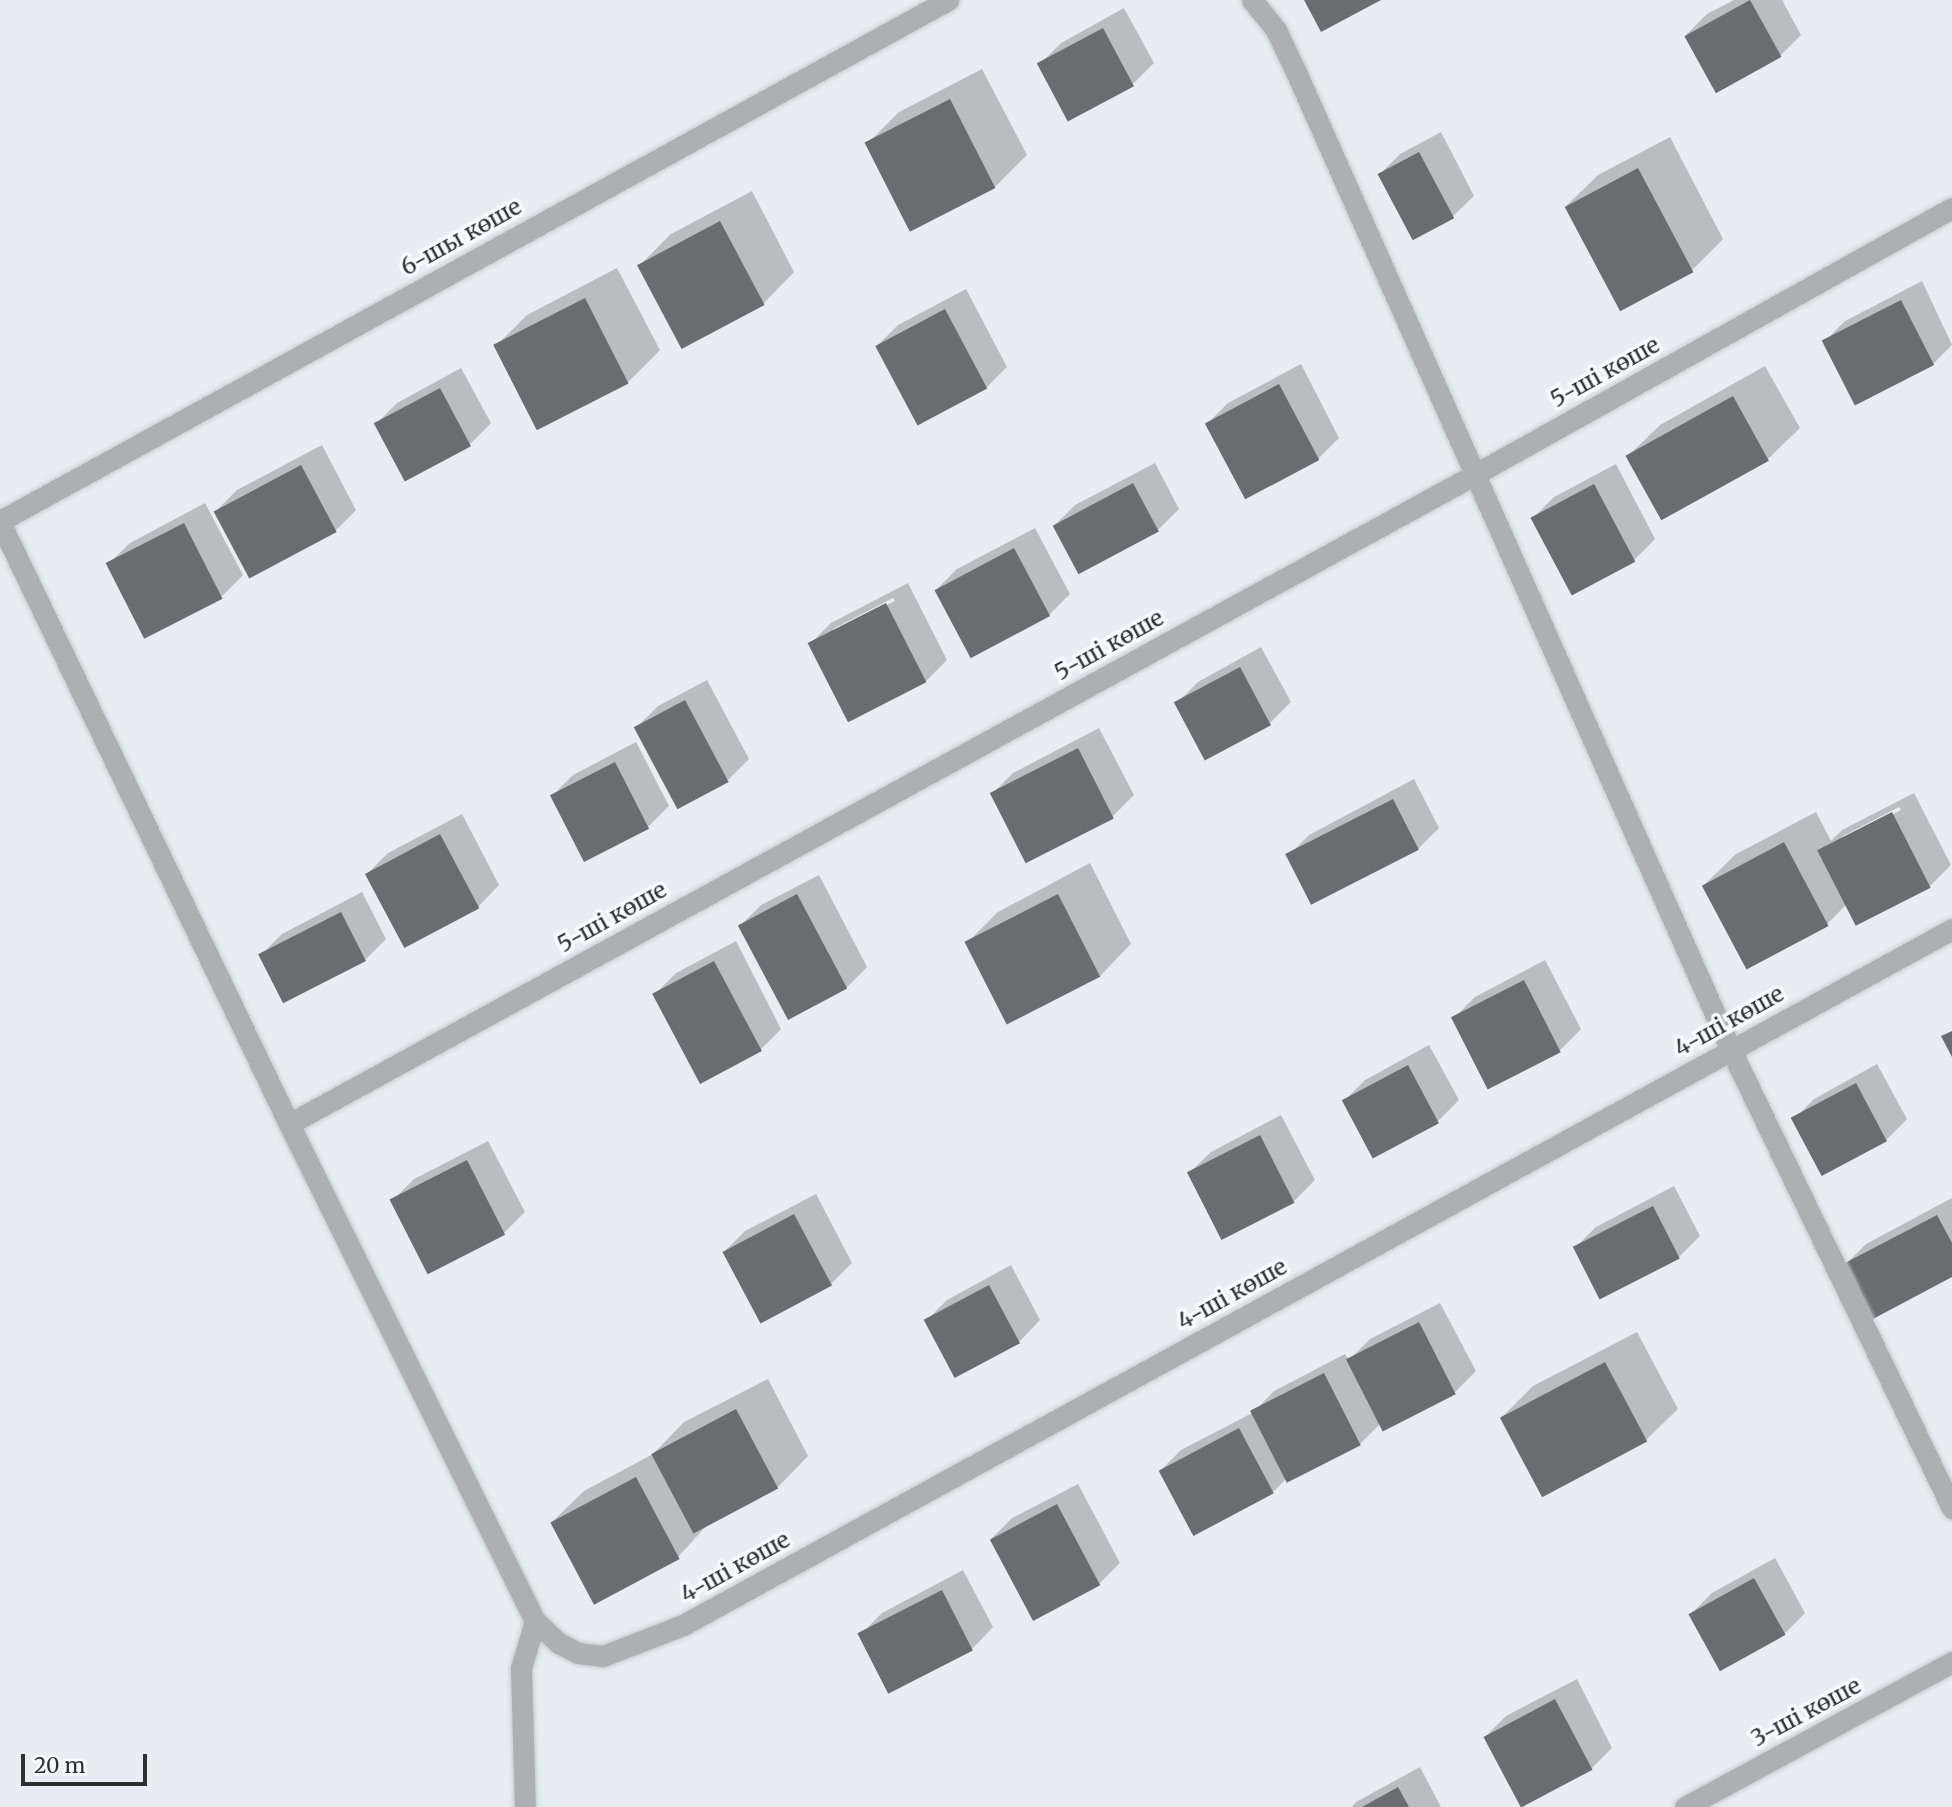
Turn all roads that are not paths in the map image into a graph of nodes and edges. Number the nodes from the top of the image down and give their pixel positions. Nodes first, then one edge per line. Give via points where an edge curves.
1 (948, 0) edge
2 (1252, 0) edge
3 (1952, 208) edge
4 (1472, 476) junction
5 (0, 521) edge
6 (1952, 929) edge
7 (1731, 1050) junction
8 (289, 1124) junction
9 (1952, 1508) edge
10 (536, 1620) junction
11 (1952, 1662) edge
12 (525, 1807) edge
13 (1685, 1807) edge

1 - 5 street, 6-шы көше
2 - 4 street via 1276,30 1296,72
3 - 4 street, 5-ші көше
4 - 7 street
4 - 8 street, 5-ші көше
5 - 8 street, 4-ші көше
6 - 7 street, 4-ші көше
7 - 9 street
7 - 10 street, 4-ші көше via 683,1625 603,1656 578,1653 559,1643
8 - 10 street, 4-ші көше
10 - 12 street via 521,1668
11 - 13 street, 3-ші көше

